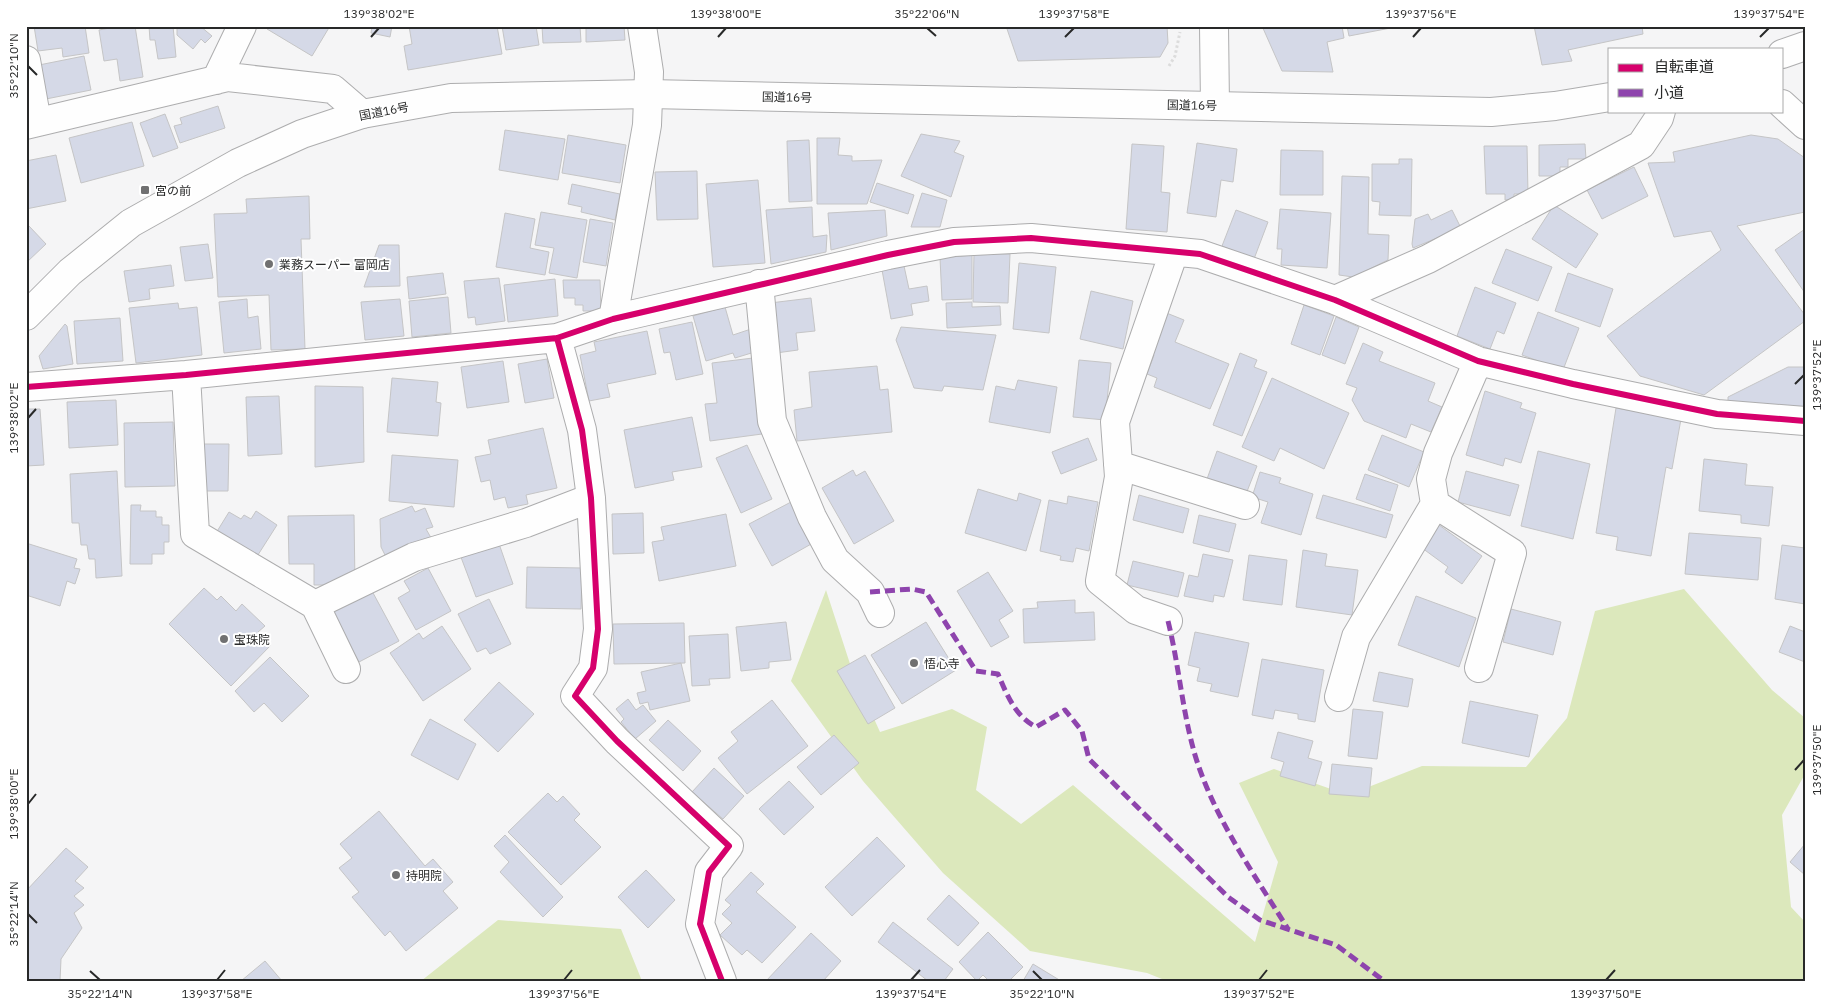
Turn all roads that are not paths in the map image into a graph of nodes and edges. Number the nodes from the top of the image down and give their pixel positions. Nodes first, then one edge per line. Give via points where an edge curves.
1 (242, 26) edge
2 (642, 26) edge
3 (1214, 26) edge
4 (1805, 46) edge
5 (1784, 53) edge
6 (26, 60) edge
7 (216, 80) junction
8 (649, 94) junction
9 (1608, 97) edge
10 (1215, 106) junction
11 (1784, 106) edge
12 (1660, 112) edge
13 (362, 114) junction
14 (32, 123) edge
15 (1805, 125) edge
16 (1174, 252) junction
17 (759, 284) junction
18 (1335, 300) junction
19 (26, 316) edge
20 (613, 319) junction
21 (557, 338) junction
22 (1478, 361) junction
23 (186, 375) junction
24 (26, 387) edge
25 (1805, 421) edge
26 (1118, 465) junction
27 (590, 498) junction
28 (1435, 504) junction
29 (1245, 506) dead end
30 (315, 605) junction
31 (880, 613) dead end
32 (1168, 620) dead end
33 (346, 668) dead end
34 (1479, 668) dead end
35 (1339, 697) dead end
36 (722, 981) edge

1 - 7 main road
2 - 8 main road
3 - 10 main road
4 - 5 main road
6 - 14 main road
7 - 13 main road via 228,77 333,89
7 - 14 main road
8 - 10 main road, 国道16号
8 - 13 main road, 国道16号 via 450,98
8 - 20 main road via 647,125
9 - 10 main road, 国道16号 via 1491,112
11 - 15 main road
12 - 18 main road via 1641,145 1428,259
13 - 19 main road, 国道16号 via 302,134 238,163 131,223 70,272
16 - 17 main road via 1031,238 954,242
16 - 18 main road via 1200,254
16 - 26 main road via 1114,422
17 - 20 main road
17 - 31 main road via 772,421 812,517 834,560 870,592
18 - 22 main road
20 - 21 main road
21 - 23 main road
21 - 27 main road via 582,430
22 - 25 main road via 1717,414
22 - 28 main road via 1438,453 1432,479
23 - 24 main road
23 - 30 main road via 195,534
26 - 29 main road
26 - 32 main road via 1119,477 1100,581 1136,610
27 - 30 main road via 526,524 414,557
27 - 36 main road via 598,629 593,668 575,696 617,741 729,846 709,872 700,924
28 - 34 main road via 1512,553
28 - 35 main road via 1356,636
30 - 33 main road

